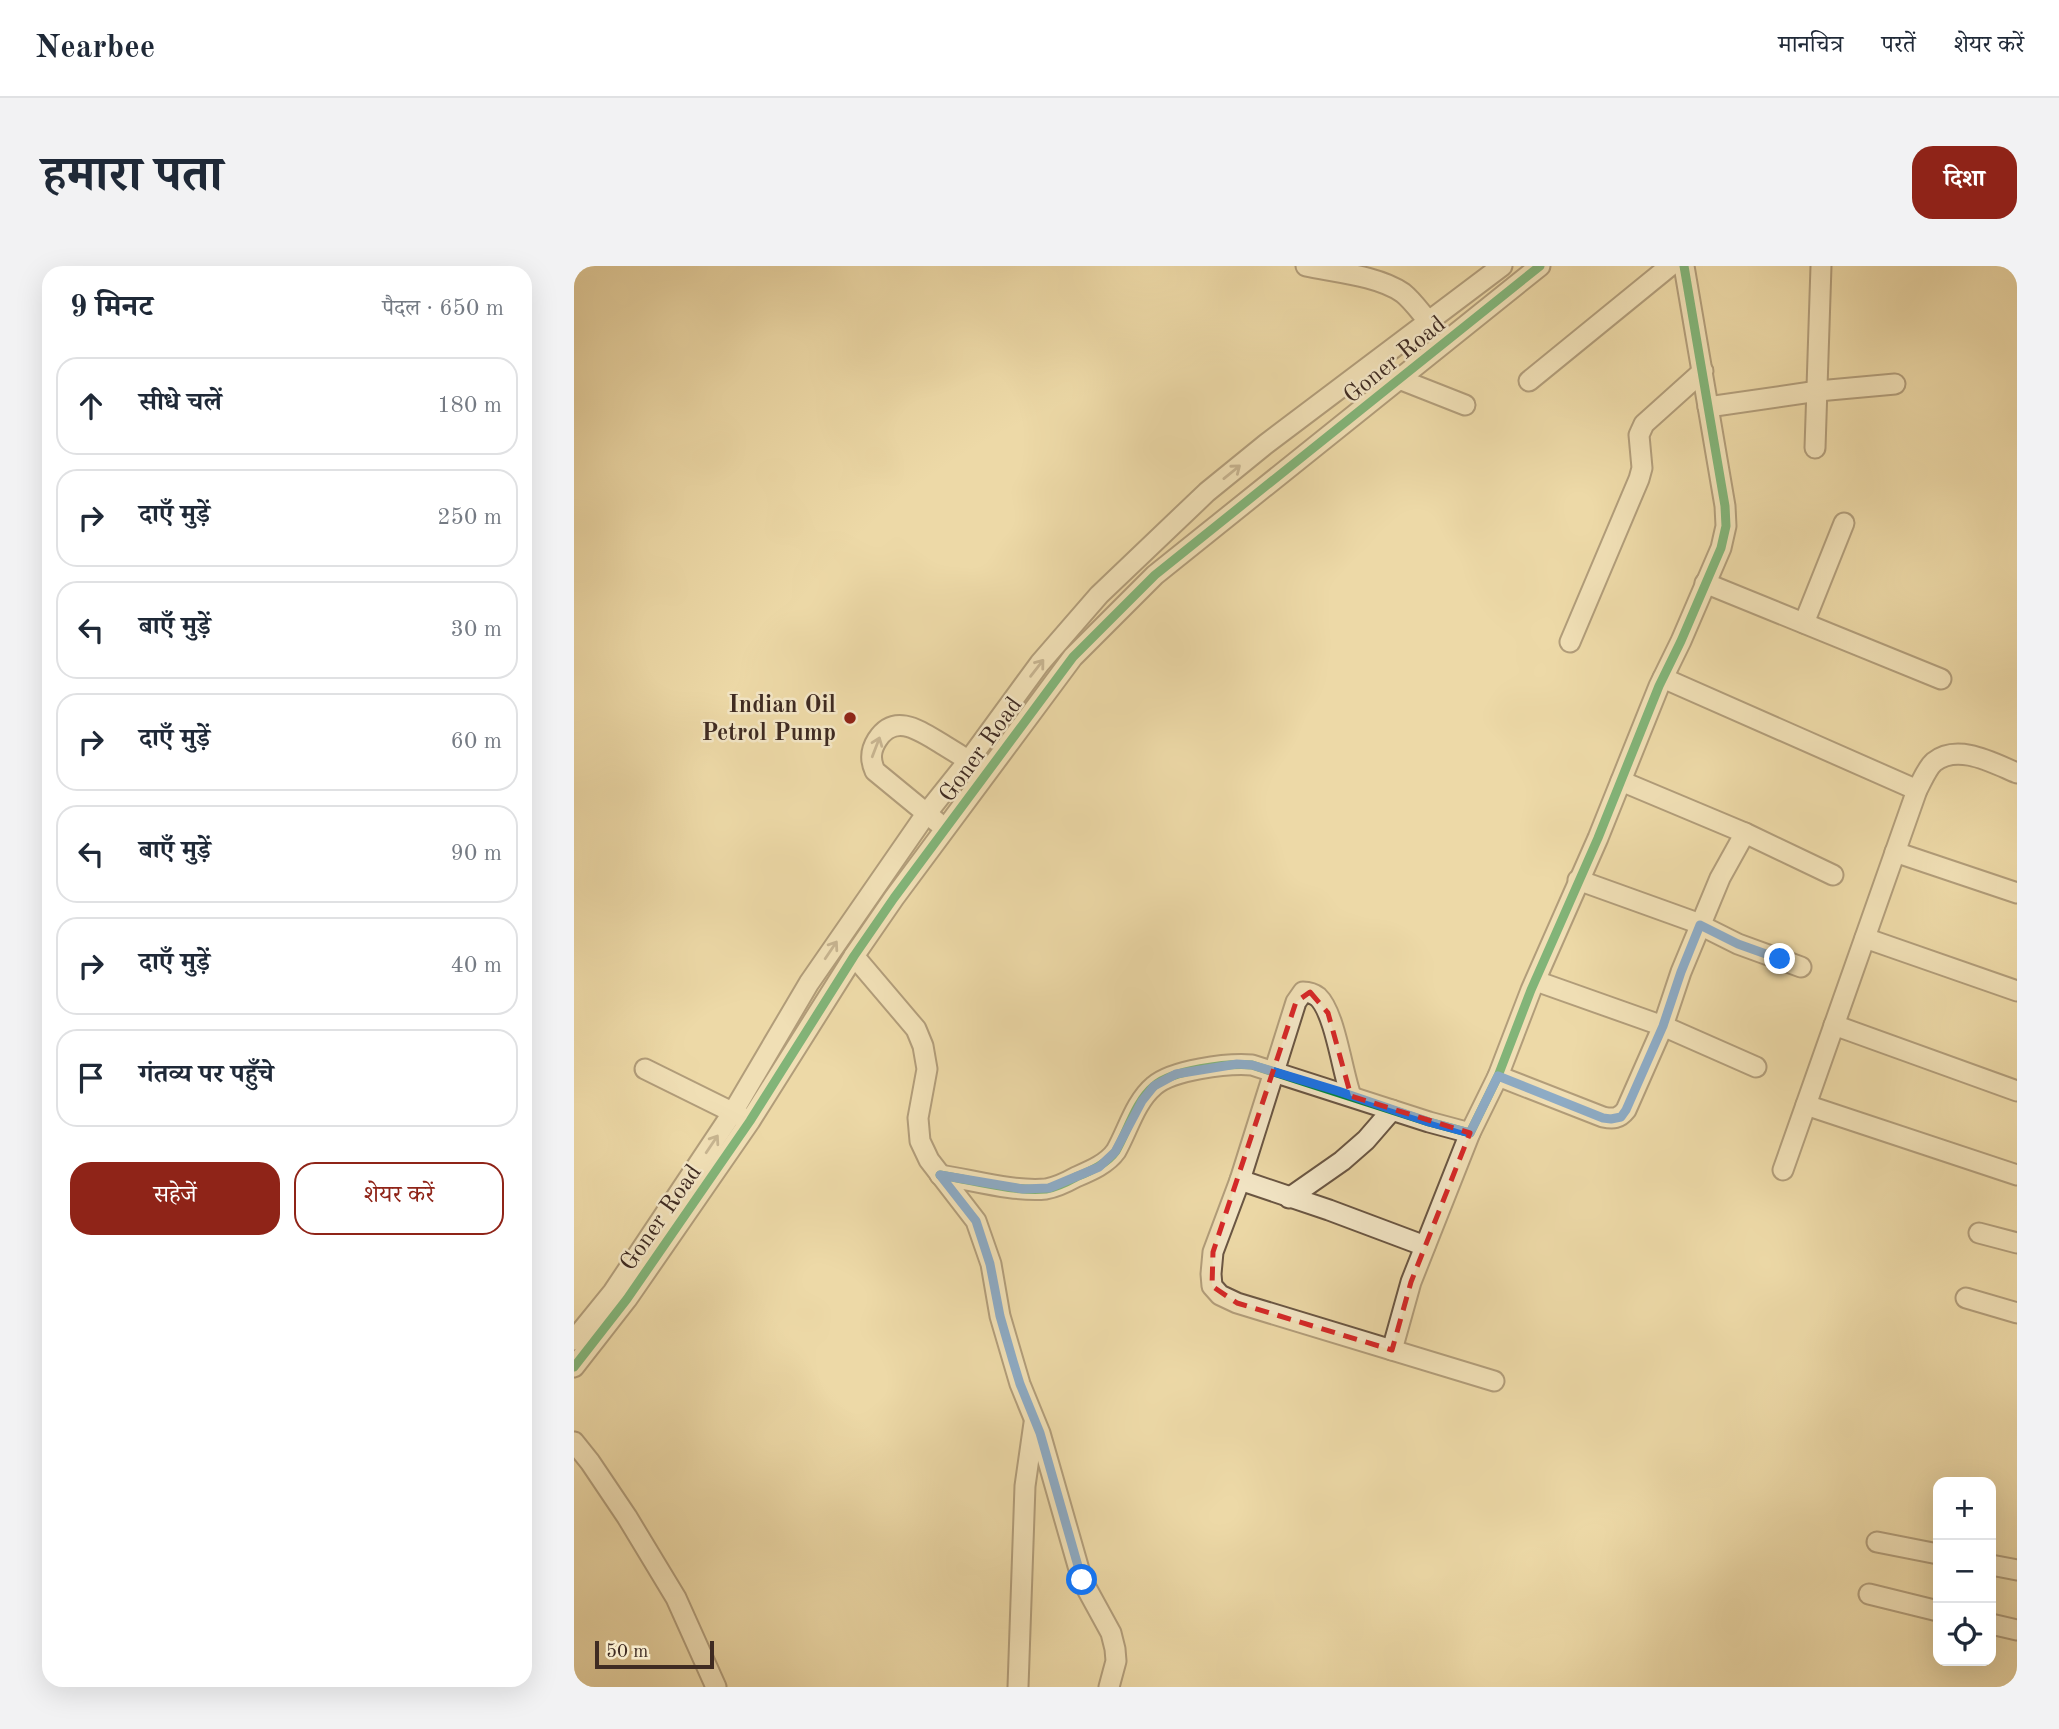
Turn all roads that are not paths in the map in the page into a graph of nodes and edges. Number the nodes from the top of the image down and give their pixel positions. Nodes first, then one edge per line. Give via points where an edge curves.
1 (1306, 266) edge
2 (1540, 266) edge
3 (1670, 266) edge
4 (1685, 266) edge
5 (1821, 266) edge
6 (1490, 269) edge
7 (1510, 290) junction
8 (1430, 322) junction
9 (1703, 371) junction
10 (1399, 379) junction
11 (1529, 381) dead end
12 (1895, 384) dead end
13 (1818, 391) junction
14 (1465, 405) dead end
15 (1708, 407) junction
16 (1815, 448) dead end
17 (1207, 492) junction
18 (1227, 517) junction
19 (1844, 523) dead end
20 (1705, 583) junction
21 (1804, 623) junction
22 (1570, 642) dead end
23 (1663, 678) junction
24 (1941, 679) dead end
25 (969, 760) junction
26 (2017, 772) edge
27 (986, 774) junction
28 (1621, 781) junction
29 (1917, 790) junction
30 (926, 814) junction
31 (946, 828) junction
32 (1745, 833) junction
33 (1895, 852) junction
34 (1833, 875) dead end
35 (1578, 880) junction
36 (2017, 893) edge
37 (1700, 925) junction
38 (1865, 938) junction
39 (854, 956) junction
40 (1801, 967) dead end
41 (1536, 981) junction
42 (2017, 991) edge
43 (1834, 1025) junction
44 (1663, 1026) junction
45 (1756, 1067) dead end
46 (645, 1069) dead end
47 (1275, 1072) junction
48 (1498, 1076) junction
49 (2017, 1091) edge
50 (1351, 1096) junction
51 (1806, 1105) junction
52 (1392, 1110) junction
53 (741, 1116) junction
54 (1470, 1133) junction
55 (1783, 1170) dead end
56 (940, 1175) junction
57 (2017, 1175) edge
58 (1240, 1181) junction
59 (1289, 1198) junction
60 (1979, 1233) dead end
61 (2017, 1243) edge
62 (1426, 1246) junction
63 (1966, 1298) dead end
64 (2017, 1313) edge
65 (574, 1340) edge
66 (1392, 1350) junction
67 (574, 1367) edge
68 (1494, 1381) dead end
69 (1034, 1419) junction
70 (574, 1442) edge
71 (1877, 1542) dead end
72 (1933, 1553) edge
73 (1996, 1566) edge
74 (2017, 1570) edge
75 (1869, 1594) dead end
76 (1933, 1610) edge
77 (1996, 1625) edge
78 (2017, 1630) edge
79 (716, 1687) edge
80 (1017, 1687) edge
81 (1109, 1687) edge

1 - 8 street via 1400,291
2 - 7 street, Goner Road
3 - 11 street
4 - 9 street
5 - 13 street
6 - 7 street
6 - 8 street, Goner Road
7 - 10 street, Goner Road
17 -> 8 street, Goner Road
9 - 15 street
9 - 22 street via 1644,424 1639,435 1639,479
10 - 14 street
10 - 18 street, Goner Road
12 - 13 street
13 - 15 street
13 - 16 street
15 - 20 street via 1726,526
17 - 18 street
25 -> 17 street, Goner Road via 1040,663 1098,595
18 - 27 street, Goner Road via 1155,575 1073,657
19 - 21 street
20 - 21 street
20 - 23 street
21 - 24 street
23 - 28 street
23 - 29 street
25 - 27 street
25 - 30 street, Goner Road
30 -> 25 street via 875,771 872,747 882,732 907,725
26 - 29 street via 1970,755 1945,755 1932,763
27 - 31 street, Goner Road
28 - 32 street
28 - 35 street
29 - 33 street
30 - 31 street
53 -> 30 street, Goner Road via 809,983
31 - 39 street, Goner Road
32 - 34 street
32 - 37 street
33 - 36 street
33 - 38 street
35 - 37 street
35 - 41 street
37 - 40 street
37 - 44 street
38 - 42 street
38 - 43 street
39 - 53 street, Goner Road
39 - 56 street via 916,1028 927,1069 918,1118 920,1141
41 - 44 street
41 - 48 street
43 - 49 street
43 - 51 street
44 - 45 street
44 - 48 street via 1621,1117 1603,1118
46 - 53 street
47 - 50 street
47 - 50 street via 1296,1002 1303,992 1310,992 1328,1013
47 - 56 street via 1237,1064 1176,1074 1154,1086 1107,1160 1049,1188 1023,1189
47 - 58 street
48 - 54 street
50 - 52 street
51 - 55 street
51 - 57 street
52 - 54 street
52 - 59 street via 1342,1161
65 -> 53 street, Goner Road
53 - 67 street, Goner Road via 627,1299
54 - 62 street
56 - 69 street via 976,1221 1013,1361
58 - 59 street
58 - 66 street via 1213,1252 1212,1286 1220,1295
59 - 62 street
60 - 61 street
62 - 66 street
63 - 64 street
66 - 68 street
69 - 80 street via 1025,1486
69 - 81 street via 1082,1580 1111,1633 1116,1661
70 - 79 street via 676,1598
71 - 72 street
73 - 74 street
75 - 76 street
77 - 78 street

